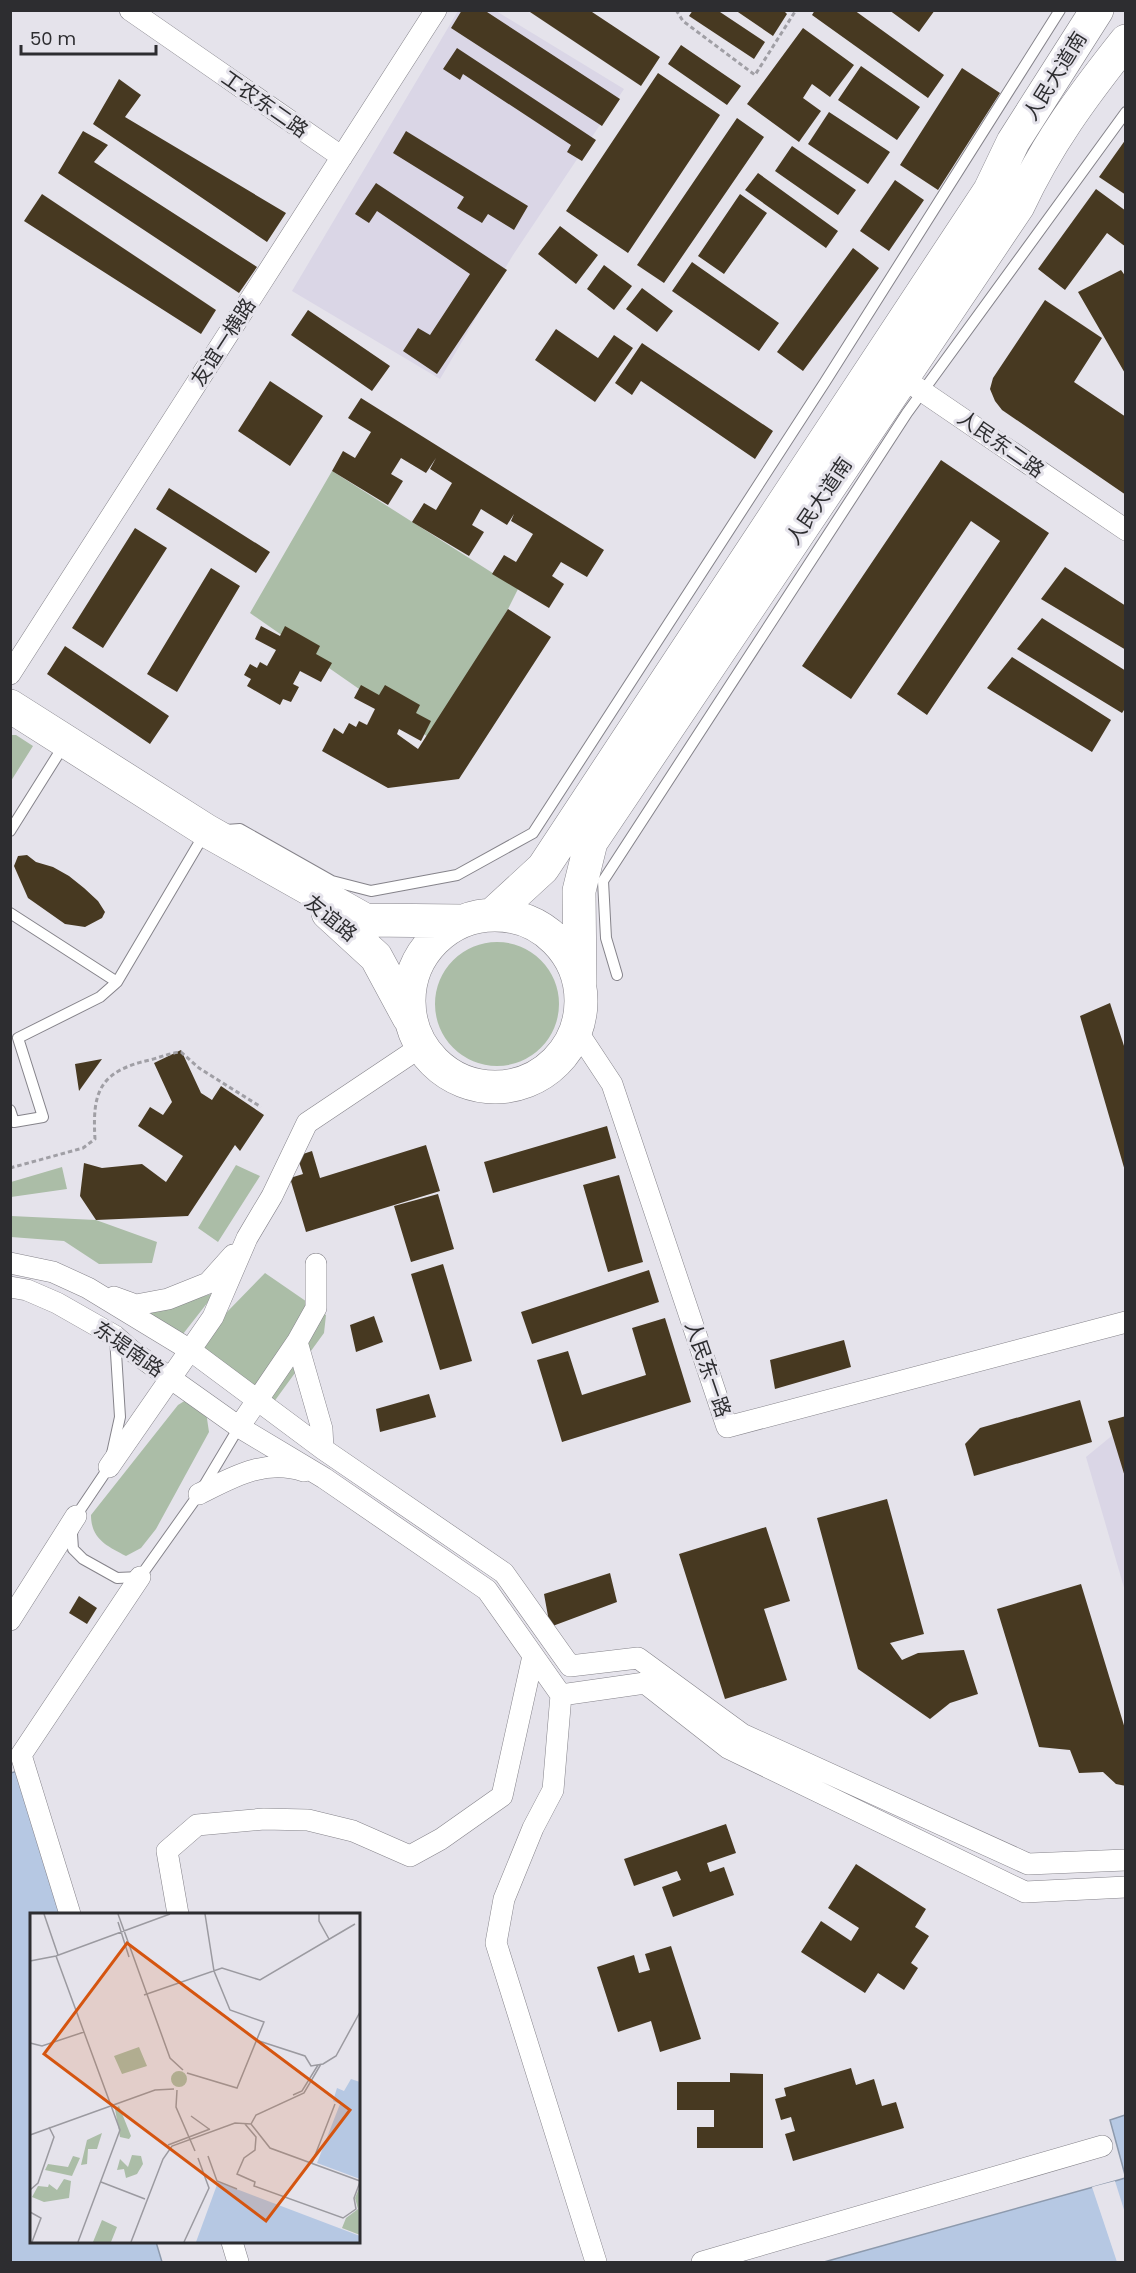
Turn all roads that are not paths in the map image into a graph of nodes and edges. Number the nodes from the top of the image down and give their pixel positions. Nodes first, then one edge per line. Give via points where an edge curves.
1 (130, 10) edge
2 (436, 10) edge
3 (1060, 10) edge
4 (1097, 10) edge
5 (1125, 41) edge
6 (1125, 112) edge
7 (342, 157) junction
8 (889, 369) junction
9 (1125, 530) edge
10 (10, 674) edge
11 (10, 706) edge
12 (65, 742) junction
13 (10, 831) edge
14 (212, 834) junction
15 (10, 913) edge
16 (477, 918) junction
17 (617, 975) dead end
18 (117, 982) junction
19 (580, 984) junction
20 (577, 1030) junction
21 (417, 1036) junction
22 (10, 1110) edge
23 (247, 1238) junction
24 (10, 1263) edge
25 (316, 1264) dead end
26 (10, 1287) edge
27 (88, 1288) junction
28 (1125, 1322) edge
29 (115, 1336) junction
30 (297, 1342) junction
31 (190, 1350) junction
32 (170, 1378) junction
33 (258, 1401) junction
34 (239, 1427) junction
35 (323, 1449) junction
36 (109, 1467) junction
37 (324, 1478) junction
38 (199, 1494) junction
39 (76, 1516) junction
40 (140, 1577) junction
41 (10, 1620) edge
42 (533, 1656) junction
43 (561, 1695) junction
44 (1125, 1860) edge
45 (1125, 1887) edge
46 (70, 1913) edge
47 (178, 1913) edge
48 (1102, 2146) dead end
49 (233, 2243) edge
50 (238, 2262) edge
51 (596, 2262) edge
52 (702, 2262) edge

1 - 7 street, 工农东二路
2 - 7 street, 友谊一横路
3 - 14 lane via 533,833 457,875 371,891 332,881 240,829
4 - 8 main road, 人民大道南 via 1013,142
5 - 8 main road, 人民大道南 via 1051,143 1018,206
6 - 17 lane via 908,413 603,881 606,938
7 - 10 street, 友谊一横路
8 - 9 street, 人民东二路
8 - 16 main road, 人民大道南 via 543,868
8 - 19 main road, 人民大道南 via 591,842 579,891
11 - 12 main road, 友谊路
12 - 13 lane
12 - 14 main road, 友谊路
14 - 16 main road, 友谊路 via 365,920
14 - 18 lane
14 - 21 main road, 友谊路 via 314,902 352,933 381,965
15 - 18 lane
16 - 19 main road via 516,918 538,927 572,961
16 - 21 main road via 435,941 424,953 413,976 409,1001
18 - 22 lane via 100,997 18,1038 43,1117 14,1122
19 - 20 main road via 582,1007
20 - 21 main road via 564,1055 543,1074 518,1085 491,1088 464,1082 440,1067
20 - 28 street, 人民东一路 via 612,1084 727,1426
21 - 23 street via 307,1123
23 - 27 street via 208,1283 168,1299 136,1305
23 - 31 street via 213,1317
24 - 27 street, 东堤南路 via 53,1272
25 - 30 street via 316,1308
26 - 29 street, 东堤南路 via 57,1303
27 - 31 street, 东堤南路
29 - 32 street, 东堤南路
29 - 36 lane via 120,1417
30 - 33 street
30 - 35 street via 322,1429
31 - 32 street
31 - 33 street, 东堤南路
32 - 34 street, 东堤南路
32 - 36 street
33 - 34 street
33 - 35 street, 东堤南路
34 - 37 street, 东堤南路
34 - 38 lane
35 - 44 street, 东堤南路 via 504,1573 570,1666 638,1658 742,1734 1028,1864
36 - 39 lane
37 - 38 street via 279,1465 245,1471
37 - 42 street via 487,1590
38 - 40 lane
39 - 40 lane via 73,1549 83,1559 117,1578
39 - 41 street
40 - 46 street via 21,1755
42 - 43 street
42 - 47 street via 502,1796 410,1856 353,1831 308,1820 197,1825 167,1851
43 - 45 street via 645,1683 728,1748 1025,1892
43 - 51 street via 553,1790 504,1899 496,1943
48 - 52 street
49 - 50 street

